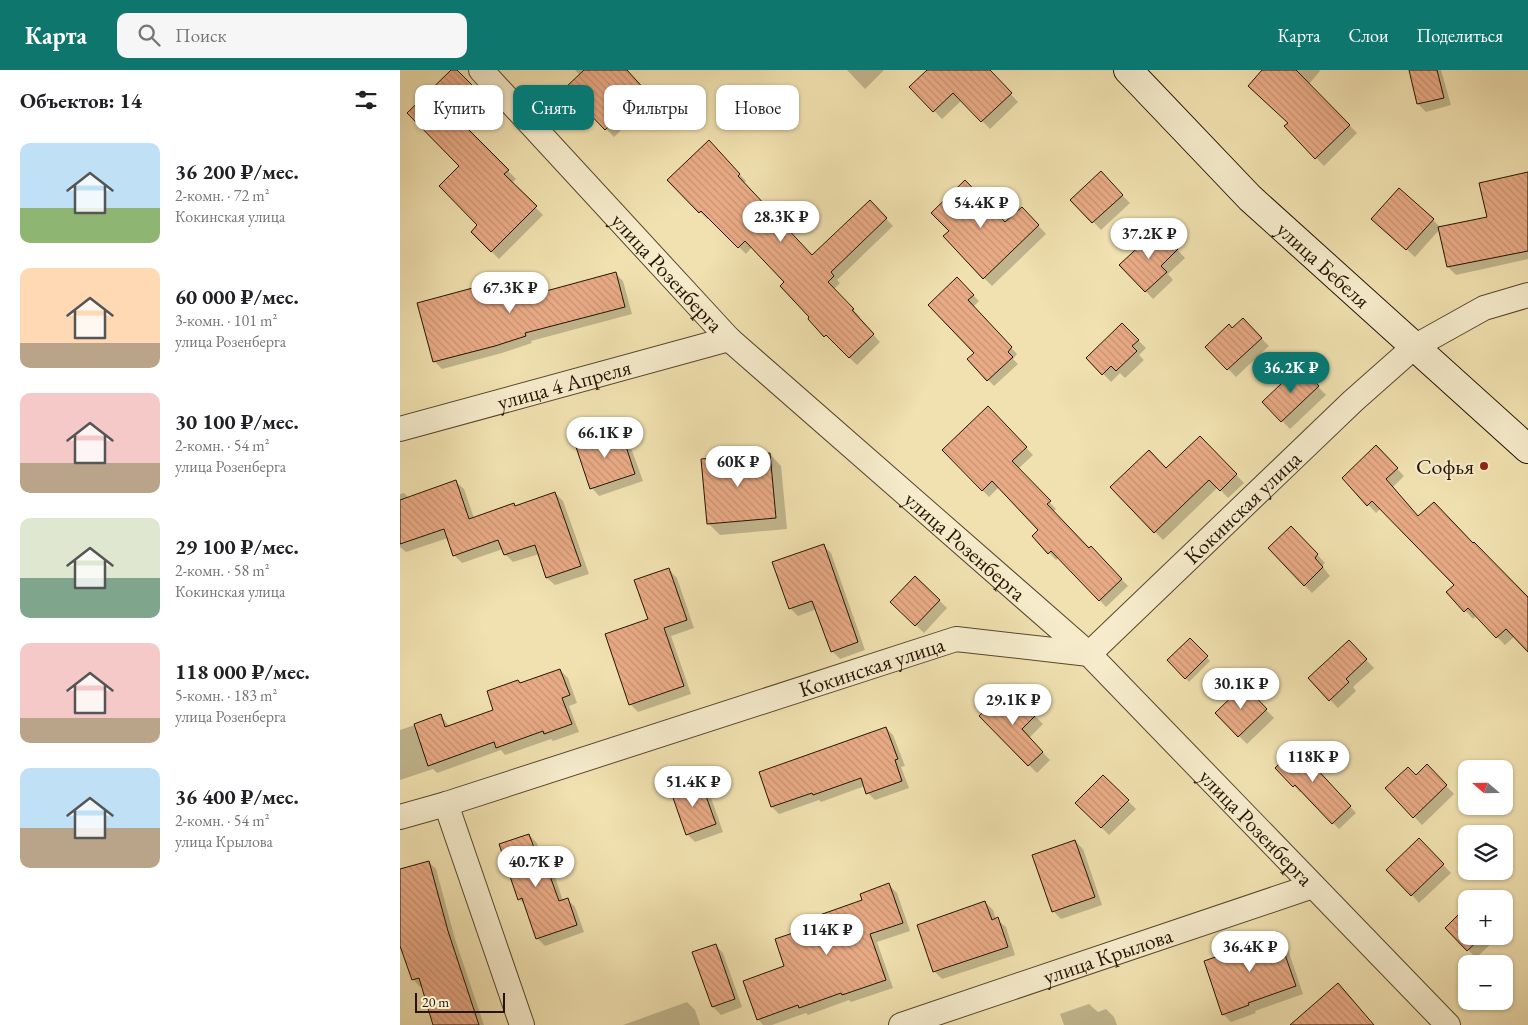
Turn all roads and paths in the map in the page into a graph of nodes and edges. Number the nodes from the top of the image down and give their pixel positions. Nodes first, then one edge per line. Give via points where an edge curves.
1 (482, 70) edge
2 (1128, 70) edge
3 (1528, 295) edge
4 (729, 340) junction
5 (1414, 348) junction
6 (400, 429) edge
7 (1528, 449) edge
8 (1089, 654) junction
9 (446, 804) junction
10 (400, 817) edge
11 (1313, 886) junction
12 (522, 1025) edge
13 (901, 1025) edge
14 (1448, 1025) edge

1 - 4 street, улица Розенберга
2 - 5 street, улица Бебеля via 1250,198
3 - 5 street, Кокинская улица via 1484,308
4 - 6 street, улица 4 Апреля
4 - 8 street, улица Розенберга
5 - 7 street, улица Бебеля
5 - 8 street, Кокинская улица via 1353,401
8 - 9 street, Кокинская улица via 956,639
8 - 11 street, улица Розенберга
9 - 10 street, Кокинская улица
9 - 12 street
11 - 13 street, улица Крылова
11 - 14 street, улица Розенберга

